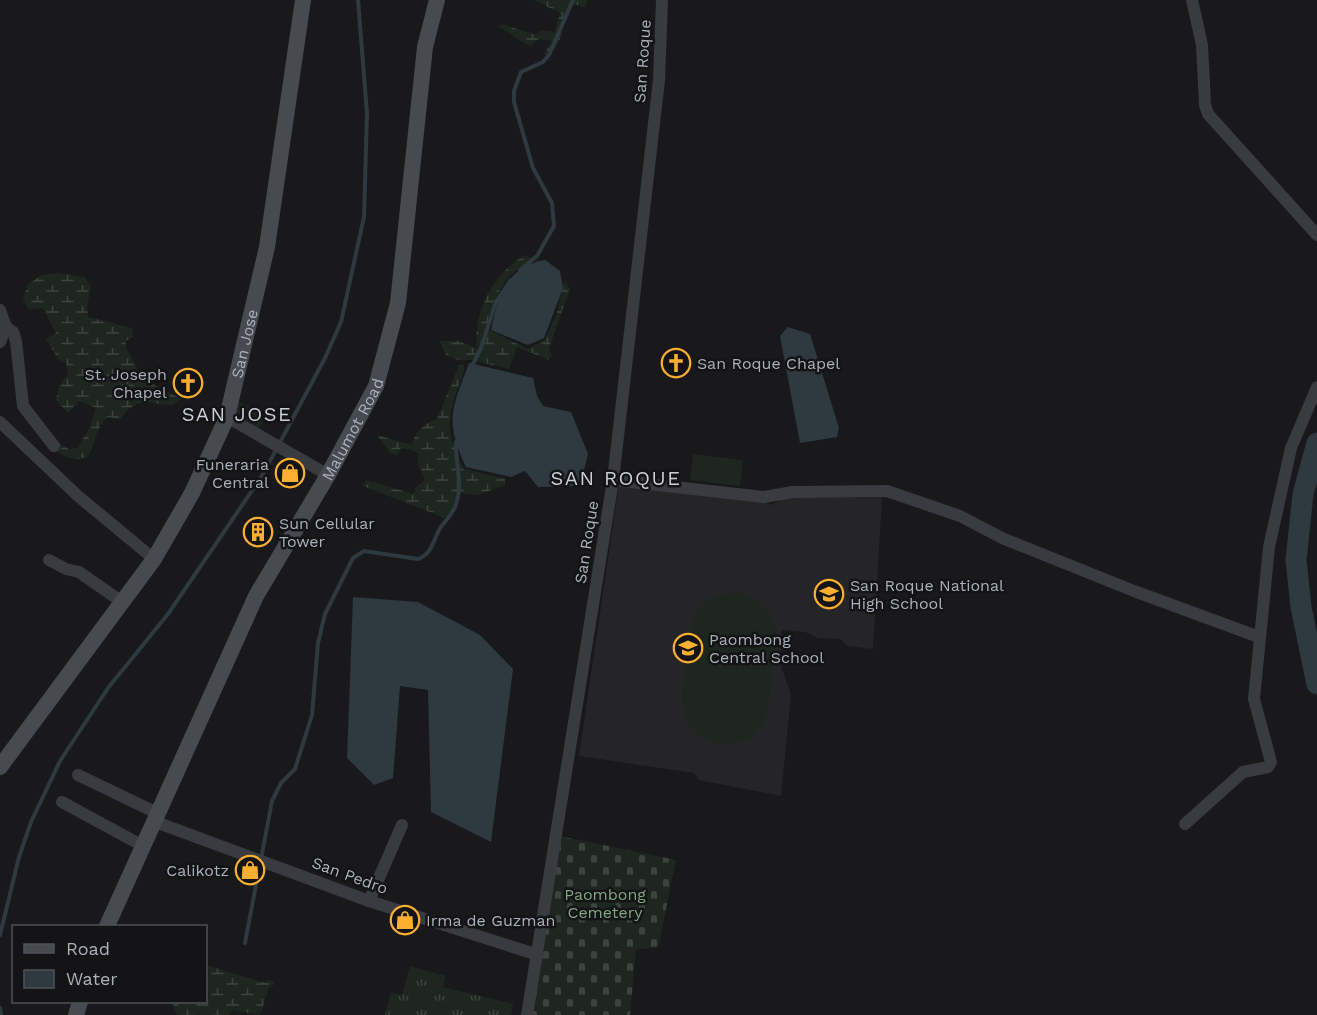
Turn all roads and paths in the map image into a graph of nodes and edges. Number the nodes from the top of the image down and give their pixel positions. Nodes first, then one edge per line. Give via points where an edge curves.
1 (303, 0) edge
2 (437, 0) edge
3 (662, 0) edge
4 (1192, 0) edge
5 (1317, 235) edge
6 (0, 310) edge
7 (6, 327) junction
8 (0, 342) edge
9 (1317, 387) edge
10 (227, 417) junction
11 (0, 422) edge
12 (54, 446) dead end
13 (328, 475) junction
14 (613, 480) junction
15 (154, 559) junction
16 (49, 560) dead end
17 (122, 602) junction
18 (1260, 637) junction
19 (0, 767) edge
20 (78, 775) dead end
21 (62, 802) dead end
22 (155, 817) junction
23 (1185, 824) dead end
24 (402, 825) dead end
25 (143, 846) junction
26 (369, 901) junction
27 (108, 925) edge
28 (538, 955) junction
29 (527, 1015) edge

1 - 10 street, San Jose via 267,247
2 - 13 street, Malumot Road via 425,47 396,319 376,386
3 - 14 street, San Roque via 659,80
4 - 5 street via 1202,45 1208,114
6 - 7 street
7 - 8 street
7 - 12 street via 16,341 23,406
9 - 18 street via 1291,448 1269,547
10 - 13 street
10 - 15 street, San Jose via 197,484
11 - 15 street via 78,496
13 - 22 street, Malumot Road via 256,596
14 - 18 street via 764,497 793,492 887,491 960,516 1002,538
14 - 28 street, San Roque
15 - 17 street, San Jose
16 - 17 street via 79,572
17 - 19 street, San Jose
18 - 23 street via 1254,699 1271,762 1268,767 1243,772
20 - 22 street, San Pedro
21 - 25 street
22 - 25 street, Malumot Road
22 - 26 street, San Pedro
24 - 26 street
25 - 27 street, Malumot Road
26 - 28 street, San Pedro
28 - 29 street, San Roque

